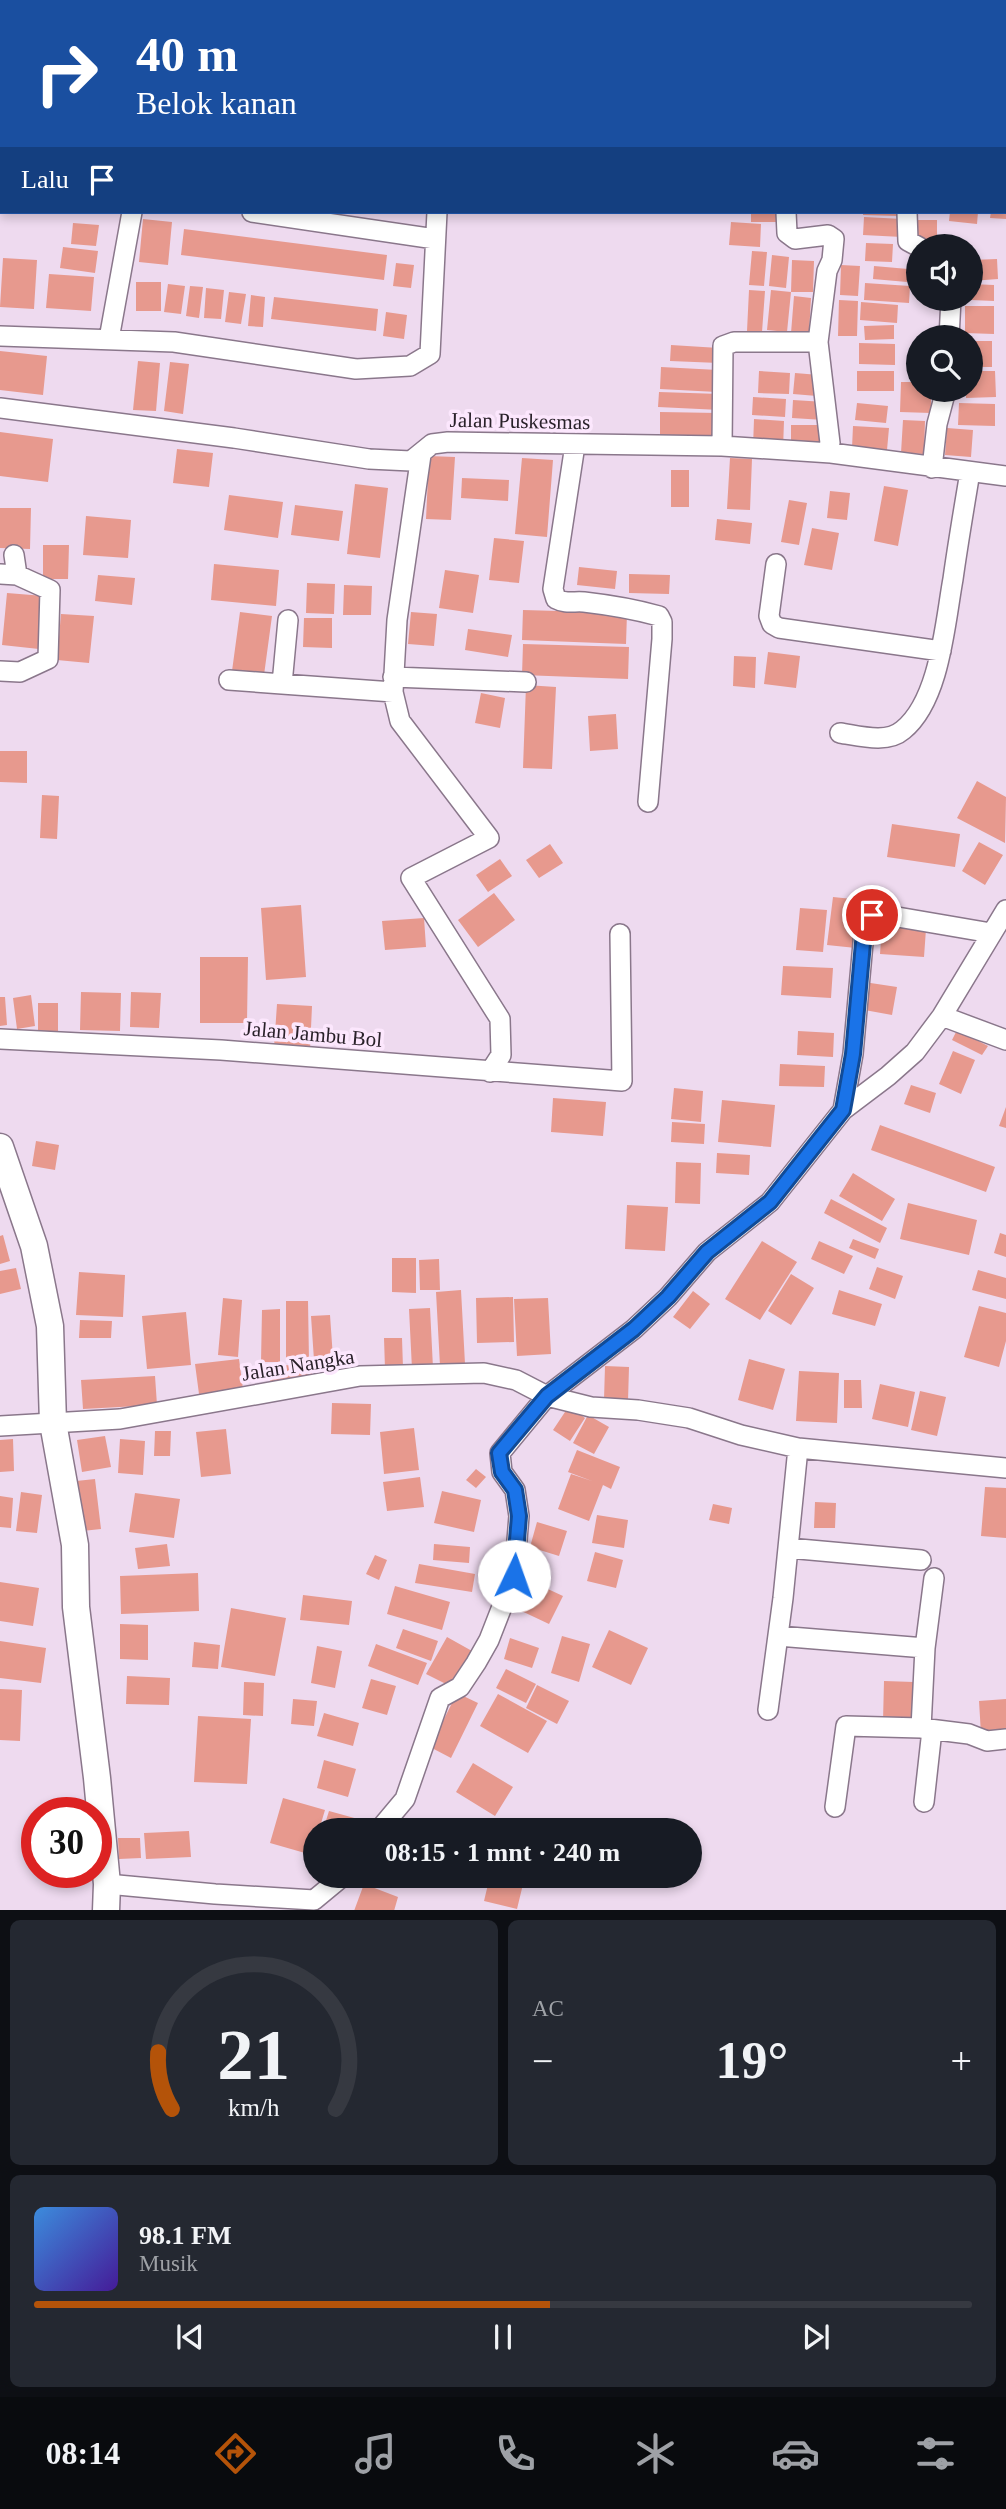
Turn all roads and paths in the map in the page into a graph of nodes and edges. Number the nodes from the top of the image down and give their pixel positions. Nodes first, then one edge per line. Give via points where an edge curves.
1 (132, 214) edge
2 (266, 214) edge
3 (437, 214) edge
4 (786, 214) edge
5 (907, 214) edge
6 (908, 234) edge
7 (435, 239) junction
8 (0, 336) edge
9 (109, 338) junction
10 (818, 342) junction
11 (943, 402) edge
12 (0, 408) edge
13 (830, 443) dead end
14 (575, 445) junction
15 (722, 446) junction
16 (421, 455) junction
17 (932, 468) junction
18 (970, 472) junction
19 (1006, 476) edge
20 (14, 555) dead end
21 (776, 564) dead end
22 (9, 574) edge
23 (288, 620) dead end
24 (941, 651) junction
25 (0, 671) edge
26 (229, 680) dead end
27 (526, 682) dead end
28 (282, 684) junction
29 (393, 684) junction
30 (840, 733) dead end
31 (648, 802) dead end
32 (1001, 920) edge
33 (620, 934) dead end
34 (942, 1016) junction
35 (0, 1039) edge
36 (1006, 1040) edge
37 (490, 1072) junction
38 (843, 1110) junction
39 (0, 1147) edge
40 (547, 1396) junction
41 (53, 1423) junction
42 (0, 1426) edge
43 (798, 1448) junction
44 (1006, 1468) edge
45 (788, 1548) junction
46 (921, 1560) dead end
47 (934, 1578) dead end
48 (778, 1636) junction
49 (925, 1648) junction
50 (768, 1710) dead end
51 (926, 1729) junction
52 (1006, 1739) edge
53 (924, 1802) dead end
54 (835, 1807) dead end
55 (389, 1818) edge
56 (328, 1888) edge
57 (106, 1897) edge

1 - 9 street
2 - 7 street
3 - 7 street
4 - 10 street via 787,233 795,239 828,235 834,239
5 - 6 street
7 - 9 street via 430,354 410,366 356,369 174,342
8 - 9 street
10 - 13 street
10 - 15 street via 734,342 723,346
11 - 17 street
12 - 16 street, Jalan Puskesmas via 369,460 411,461
14 - 15 street, Jalan Puskesmas
14 - 16 street, Jalan Puskesmas via 448,442 432,444
14 - 31 street via 553,589 562,602 633,608 659,616 662,622
15 - 17 street, Jalan Puskesmas via 831,453
16 - 29 street via 397,620
17 - 18 street, Jalan Puskesmas
18 - 19 street, Jalan Puskesmas
18 - 24 street
20 - 22 street
21 - 24 street via 769,616 779,628
22 - 25 street via 50,590 48,659 19,672
23 - 28 street
24 - 30 street via 918,714 901,732 878,739
26 - 28 street
27 - 29 street
28 - 29 street
29 - 37 street via 400,721 489,838 411,878 499,1018 501,1055
32 - 34 street
32 - 38 street via 880,914 867,919
33 - 37 street, Jalan Jambu Bol via 622,1081
34 - 36 street
34 - 38 street via 915,1052
35 - 37 street, Jalan Jambu Bol via 221,1050
38 - 40 street via 770,1202 707,1252 634,1329
39 - 41 street via 34,1246 50,1326
40 - 41 street, Jalan Nangka via 516,1380 484,1373 360,1376 120,1419
40 - 43 street, Jalan Nangka via 592,1407 689,1418
40 - 55 street via 499,1453 502,1472 515,1490 519,1516 514,1576 489,1640 460,1687 440,1698 405,1799
41 - 42 street, Jalan Nangka
41 - 57 street via 75,1545 76,1607
43 - 44 street, Jalan Nangka
43 - 45 street
45 - 46 street
45 - 48 street
47 - 49 street
48 - 49 street
48 - 50 street
49 - 51 street
51 - 52 street via 987,1741
51 - 53 street
51 - 54 street via 846,1726
56 - 57 street via 314,1900 215,1894

